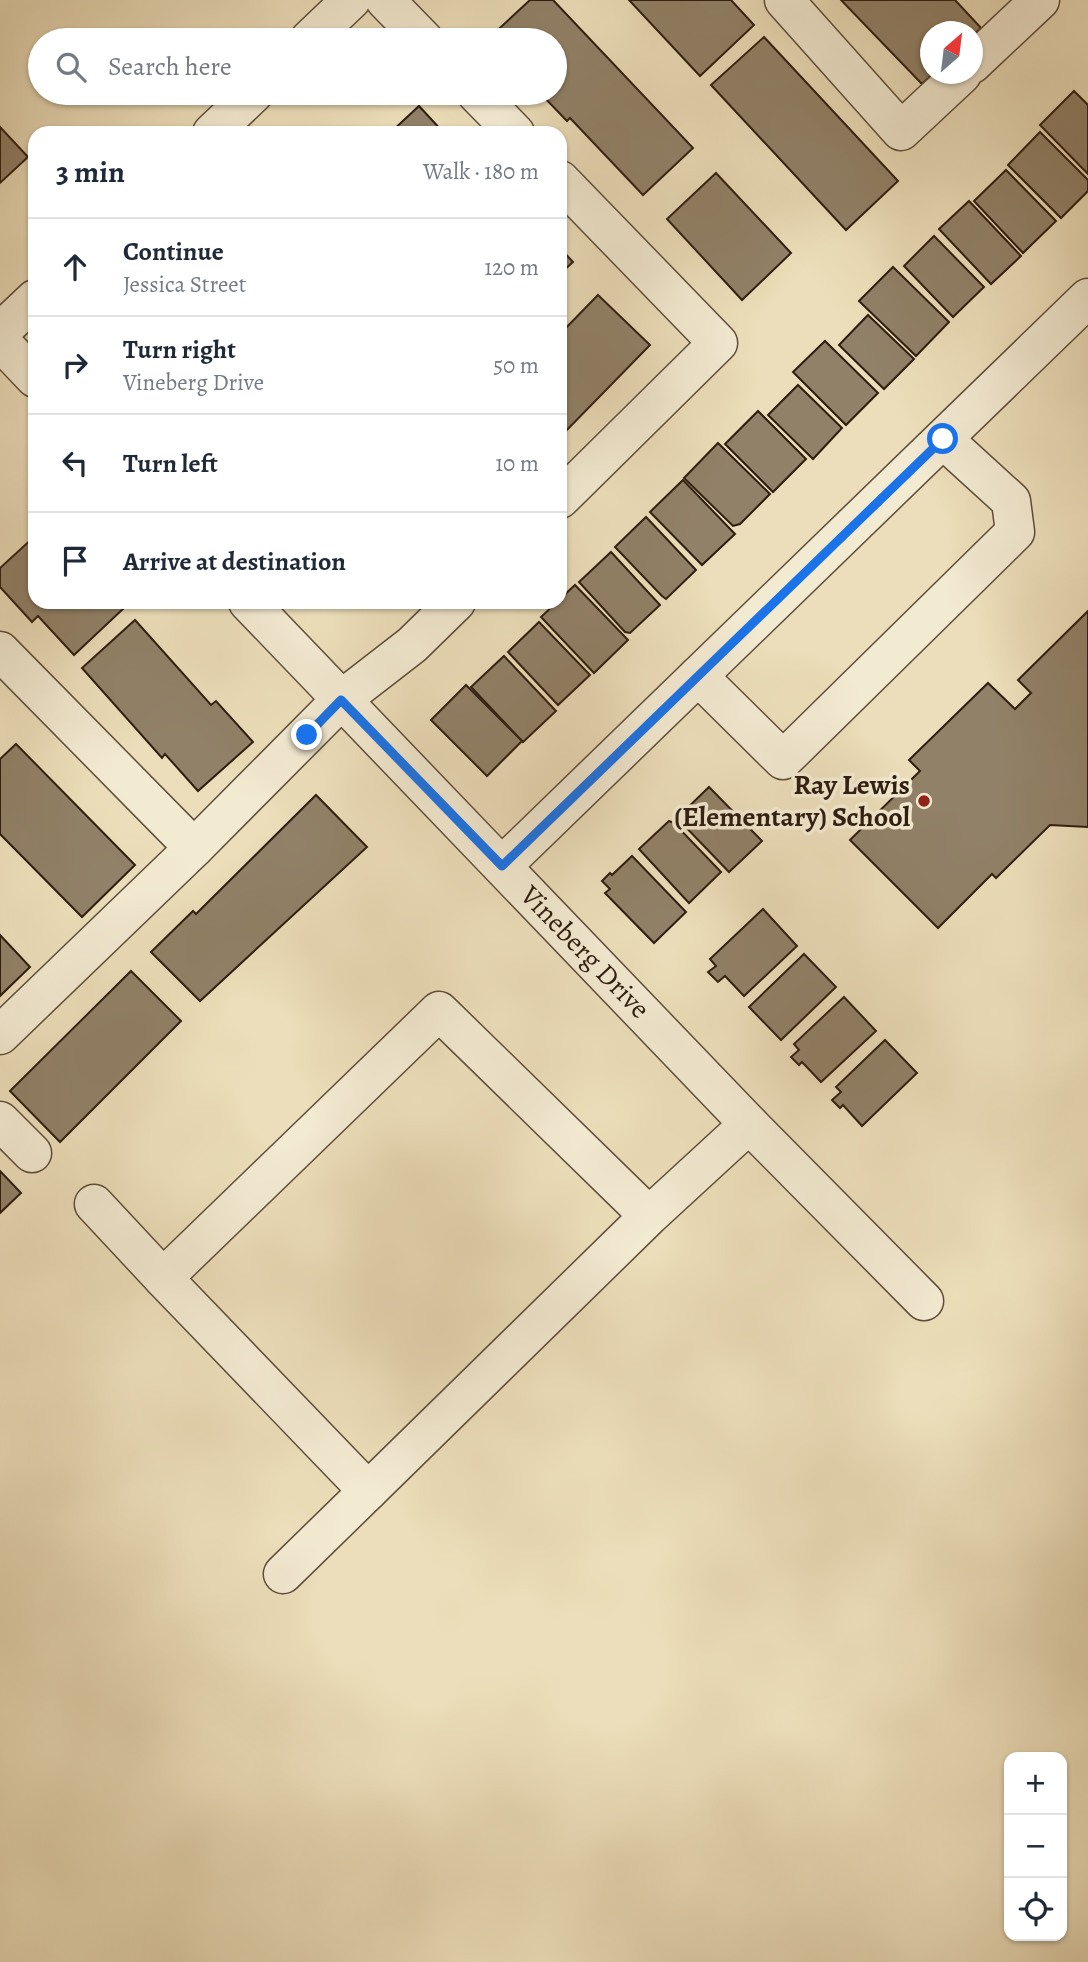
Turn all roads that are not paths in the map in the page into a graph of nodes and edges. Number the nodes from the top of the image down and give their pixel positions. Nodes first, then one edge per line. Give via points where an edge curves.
1 (351, 0) edge
2 (386, 0) edge
3 (784, 0) edge
4 (1040, 0) edge
5 (322, 28) edge
6 (413, 28) edge
7 (983, 54) edge
8 (951, 84) edge
9 (241, 105) edge
10 (488, 105) edge
11 (219, 126) edge
12 (508, 126) edge
13 (567, 187) edge
14 (1088, 298) edge
15 (28, 306) edge
16 (0, 332) edge
17 (0, 341) edge
18 (28, 371) edge
19 (943, 439) junction
20 (567, 492) edge
21 (255, 609) edge
22 (449, 609) edge
23 (0, 651) edge
24 (698, 676) junction
25 (341, 700) junction
26 (194, 848) junction
27 (502, 866) junction
28 (0, 1035) edge
29 (0, 1121) edge
30 (749, 1124) junction
31 (32, 1153) dead end
32 (94, 1204) dead end
33 (649, 1216) junction
34 (163, 1278) junction
35 (924, 1301) dead end
36 (368, 1490) junction
37 (283, 1574) dead end

1 - 5 street
2 - 6 street
3 - 8 street via 901,131
4 - 7 street
9 - 11 street
10 - 12 street
13 - 20 street via 718,343
14 - 19 street
15 - 16 street
17 - 18 street
19 - 24 street
19 - 24 street via 1011,501 1014,532 783,760
21 - 25 street, Vineberg Drive
22 - 25 street via 412,645
23 - 26 street
24 - 27 street
25 - 26 street
25 - 27 street, Vineberg Drive
26 - 28 street
27 - 30 street, Vineberg Drive
29 - 31 street
30 - 33 street
30 - 35 street, Vineberg Drive
32 - 34 street
33 - 34 street via 439,1011
33 - 36 street
34 - 36 street
36 - 37 street

